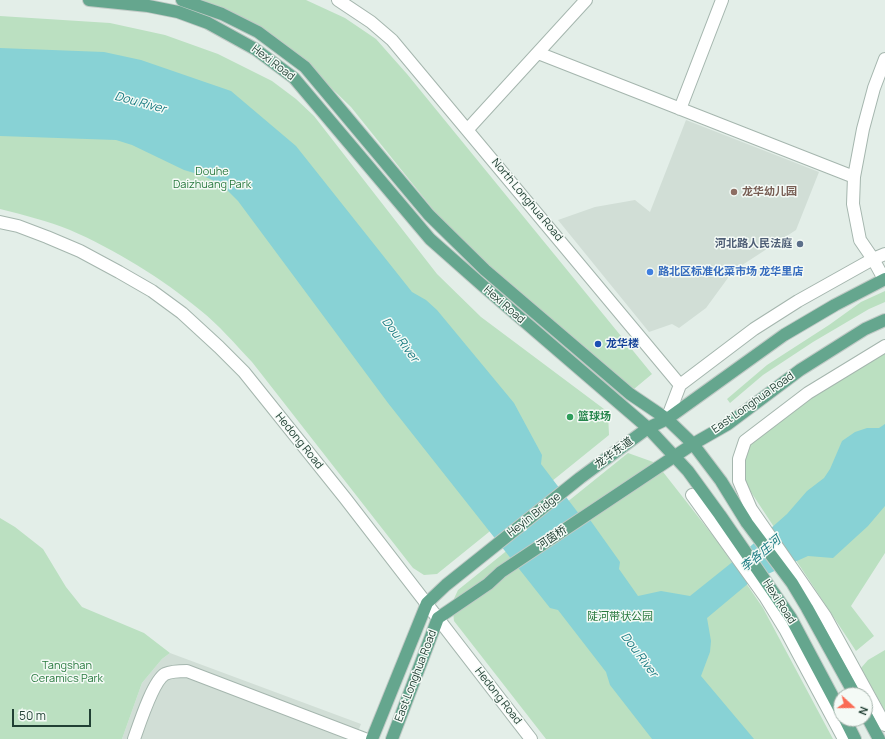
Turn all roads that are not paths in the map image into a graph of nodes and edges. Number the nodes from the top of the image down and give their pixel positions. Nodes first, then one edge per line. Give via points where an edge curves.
1 (89, 0) edge
2 (182, 0) edge
3 (338, 0) edge
4 (586, 0) edge
5 (722, 0) edge
6 (538, 53) junction
7 (885, 59) edge
8 (879, 87) edge
9 (680, 109) junction
10 (468, 129) junction
11 (854, 177) junction
12 (0, 222) edge
13 (885, 254) edge
14 (873, 259) junction
15 (884, 279) edge
16 (885, 320) edge
17 (885, 346) edge
18 (680, 385) junction
19 (667, 420) junction
20 (648, 428) junction
21 (693, 444) junction
22 (675, 457) junction
23 (580, 478) joint
24 (692, 495) dead end
25 (604, 503) joint
26 (730, 539) junction
27 (501, 572) joint
28 (794, 578) junction
29 (770, 595) junction
30 (427, 603) junction
31 (438, 618) junction
32 (851, 687) edge
33 (833, 697) edge
34 (885, 725) edge
35 (849, 727) edge
36 (873, 727) edge
37 (134, 739) edge
38 (365, 739) edge
39 (372, 739) edge
40 (392, 739) edge
41 (531, 739) edge
42 (844, 739) edge
43 (855, 739) edge
44 (879, 739) edge

1 - 20 main road, Hexi Road via 148,6 178,12 208,23 261,53 294,78 430,239
2 - 19 main road, Hexi Road via 222,14 258,32 305,67 429,215 485,270 630,394
3 - 10 street, North Longhua Road via 392,40
4 - 6 street
5 - 9 street
6 - 9 street
6 - 10 street
7 - 8 street
8 - 11 street via 863,129
9 - 11 street
10 - 18 street, North Longhua Road
11 - 14 street via 853,204 860,240
12 - 30 street, Hedong Road via 18,226 80,251 152,291 182,313 244,372
13 - 14 street
14 - 15 street
14 - 18 street via 798,301
15 - 19 main road via 784,335
16 - 21 main road, East Longhua Road via 865,329 800,370 728,424
17 - 28 street via 808,393 745,441 739,459 739,481 751,509
18 - 19 street
19 - 20 main road
19 - 21 main road, Hexi Road
20 - 22 main road, Hexi Road
20 - 23 main road, 龙华东道
21 - 22 main road, East Longhua Road
21 - 28 main road, Hexi Road via 721,480 747,523
22 - 25 main road, East Longhua Road
22 - 26 main road, Hexi Road via 688,471
23 - 30 main road, Heyin Bridge
24 - 26 street
25 - 27 main road, 河茵桥
26 - 29 main road, Hexi Road
27 - 31 main road, East Longhua Road via 488,584
28 - 32 main road, Hexi Road via 807,608
28 - 34 street via 825,616
29 - 33 main road, Hexi Road via 791,618
29 - 42 street via 785,629
30 - 31 street, Hedong Road
30 - 39 main road, East Longhua Road
31 - 40 main road, East Longhua Road
31 - 41 street, Hedong Road
35 - 43 main road
36 - 44 main road
37 - 38 street via 156,683 164,675 187,671

